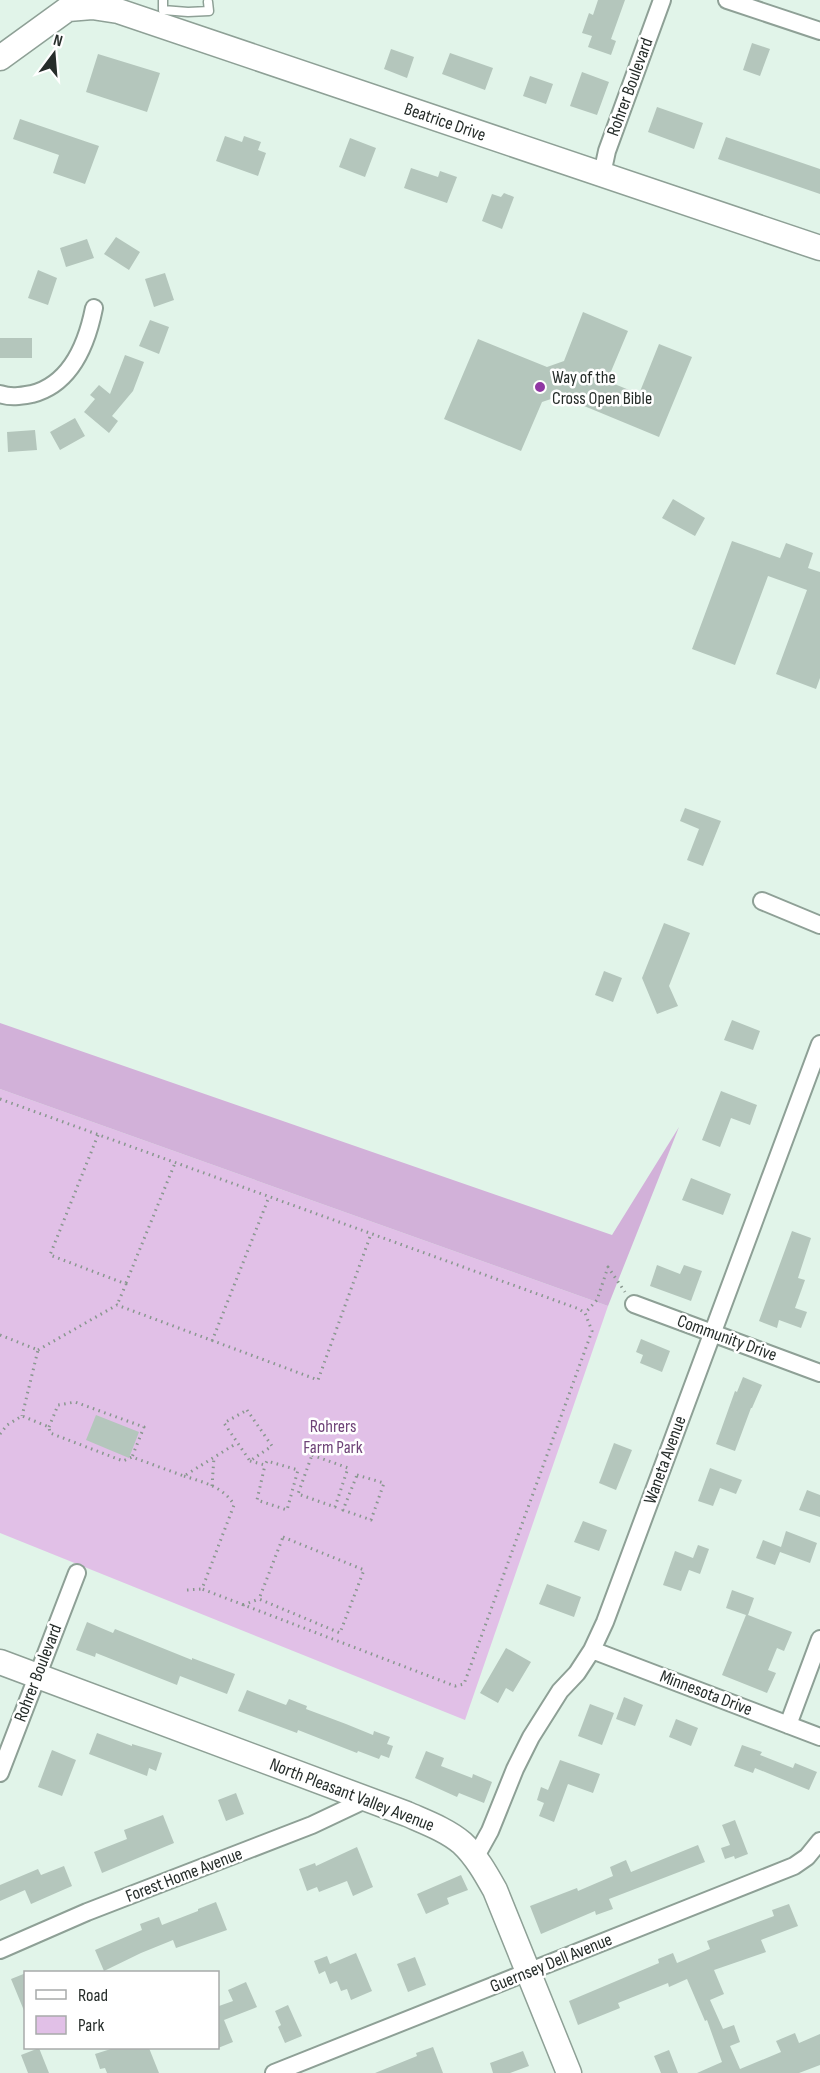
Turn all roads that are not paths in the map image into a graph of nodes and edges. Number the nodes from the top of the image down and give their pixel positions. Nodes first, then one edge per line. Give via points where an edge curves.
1 (163, 0) edge
2 (662, 0) edge
3 (728, 0) edge
4 (208, 2) dead end
5 (74, 4) edge
6 (187, 17) junction
7 (820, 31) edge
8 (0, 58) edge
9 (602, 174) junction
10 (820, 248) edge
11 (94, 308) dead end
12 (0, 394) edge
13 (762, 901) dead end
14 (820, 925) edge
15 (820, 1044) edge
16 (634, 1304) road end
17 (712, 1333) junction
18 (820, 1373) edge
19 (77, 1572) dead end
20 (820, 1639) edge
21 (592, 1650) junction
22 (0, 1662) edge
23 (37, 1676) junction
24 (788, 1725) junction
25 (820, 1737) edge
26 (0, 1773) edge
27 (366, 1799) junction
28 (820, 1841) edge
29 (475, 1858) junction
30 (0, 1950) edge
31 (528, 1972) junction
32 (274, 2073) edge
33 (569, 2073) edge

1 - 6 lane via 163,10
2 - 9 street, Rohrer Boulevard
3 - 7 street
4 - 6 lane via 209,10
5 - 6 street, Beatrice Drive
5 - 8 street
6 - 9 street, Beatrice Drive
9 - 10 street, Beatrice Drive
11 - 12 street via 84,345 55,384 22,396
13 - 14 street
15 - 17 street, Waneta Avenue
16 - 17 street, Community Drive
17 - 18 street, Community Drive
17 - 21 street, Waneta Avenue
19 - 23 street, Rohrer Boulevard
20 - 24 street
21 - 24 street, Minnesota Drive
21 - 29 street, Waneta Avenue via 531,1737
22 - 23 street, North Pleasant Valley Avenue
23 - 26 street, Rohrer Boulevard
23 - 27 street, North Pleasant Valley Avenue
24 - 25 street, Minnesota Drive
27 - 29 street, North Pleasant Valley Avenue via 439,1829 462,1843
27 - 30 street, Forest Home Avenue via 312,1825
28 - 31 street, Guernsey Dell Avenue via 794,1866
29 - 31 street, North Pleasant Valley Avenue via 495,1890
31 - 32 street, Guernsey Dell Avenue
31 - 33 street, North Pleasant Valley Avenue

